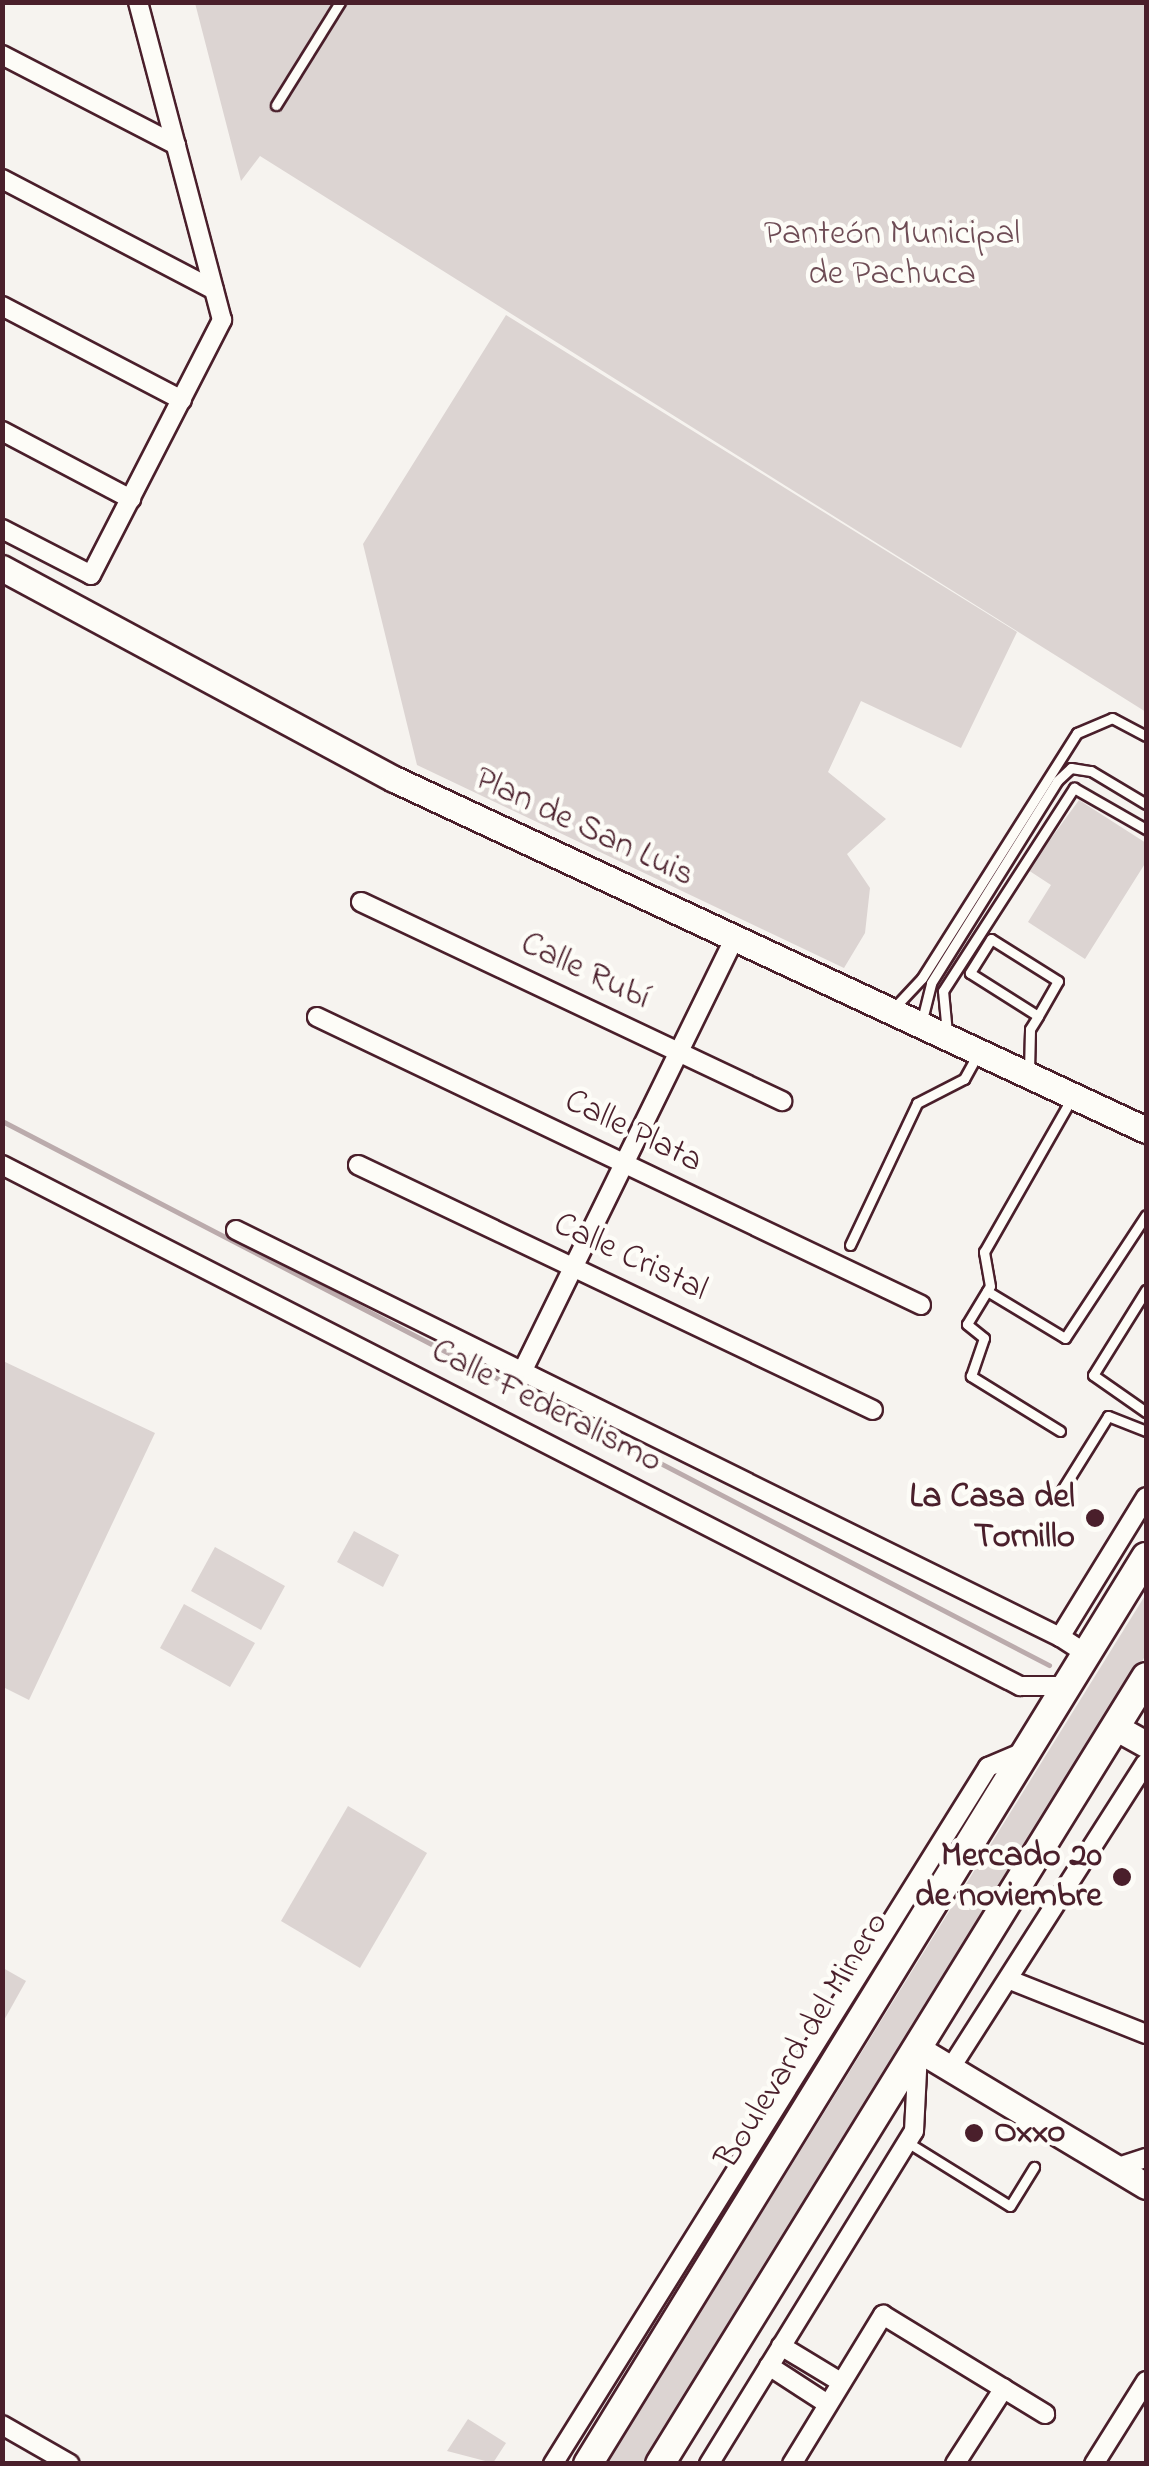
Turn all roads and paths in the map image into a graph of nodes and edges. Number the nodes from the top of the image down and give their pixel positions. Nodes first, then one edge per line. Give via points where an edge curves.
1 (138, 2) edge
2 (340, 2) edge
3 (2, 55) edge
4 (276, 105) dead end
5 (176, 145) junction
6 (2, 179) edge
7 (214, 290) junction
8 (2, 306) edge
9 (182, 400) junction
10 (2, 431) edge
11 (132, 499) junction
12 (2, 529) edge
13 (2, 568) edge
14 (1146, 736) edge
15 (1146, 804) edge
16 (1146, 829) edge
17 (361, 902) dead end
18 (735, 937) junction
19 (893, 1009) junction
20 (1038, 1016) junction
21 (316, 1017) dead end
22 (923, 1023) junction
23 (948, 1035) junction
24 (979, 1050) junction
25 (679, 1052) junction
26 (1029, 1074) junction
27 (1074, 1095) junction
28 (782, 1101) dead end
29 (1146, 1130) edge
30 (624, 1164) junction
31 (2, 1165) edge
32 (358, 1165) dead end
33 (1146, 1215) edge
34 (236, 1230) dead end
35 (850, 1245) dead end
36 (574, 1268) junction
37 (1146, 1290) edge
38 (987, 1291) junction
39 (921, 1305) dead end
40 (522, 1372) junction
41 (873, 1410) dead end
42 (1146, 1412) edge
43 (1060, 1431) dead end
44 (1146, 1431) edge
45 (1062, 1490) dead end
46 (1146, 1497) edge
47 (1146, 1557) edge
48 (1060, 1637) junction
49 (1085, 1653) junction
50 (1145, 1683) edge
51 (1064, 1686) junction
52 (1116, 1726) junction
53 (1146, 1744) edge
54 (1024, 1751) junction
55 (1146, 1762) edge
56 (1010, 1980) junction
57 (1146, 2034) edge
58 (918, 2049) junction
59 (950, 2069) junction
60 (907, 2142) junction
61 (1146, 2158) edge
62 (1034, 2167) dead end
63 (1115, 2168) junction
64 (1146, 2186) edge
65 (781, 2346) junction
66 (769, 2366) junction
67 (839, 2381) junction
68 (1146, 2381) edge
69 (1004, 2388) junction
70 (826, 2403) junction
71 (1044, 2414) dead end
72 (2, 2426) edge
73 (70, 2464) edge
74 (554, 2464) edge
75 (588, 2464) edge
76 (660, 2464) edge
77 (709, 2464) edge
78 (792, 2464) edge
79 (956, 2464) edge
80 (1094, 2464) edge

1 - 5 street
2 - 4 lane
3 - 5 street
5 - 7 street
6 - 7 street
7 - 9 street via 222,320
8 - 9 street
9 - 11 street
10 - 11 street
11 - 12 street via 92,574
13 - 18 street, Plan de San Luis via 394,779
14 - 19 lane via 1112,718 1077,733 922,978
15 - 22 lane via 1092,770 1072,768 1057,782 931,983
16 - 23 lane via 1074,788 943,991
17 - 25 street, Calle Rubí
18 - 19 street, Plan de San Luis
18 - 25 street
19 - 22 street, Plan de San Luis
20 - 20 lane via 1058,981 991,940 970,973
20 - 26 lane
21 - 30 street, Calle Plata
22 - 23 street, Plan de San Luis
23 - 24 street, Plan de San Luis
24 - 26 street, Plan de San Luis
24 - 35 lane via 964,1079 917,1103
25 - 28 street, Calle Rubí
25 - 30 street
26 - 27 street, Plan de San Luis
27 - 29 street, Plan de San Luis
27 - 38 lane via 984,1252
30 - 36 street
30 - 39 street, Calle Plata
31 - 51 street, Calle Federalismo via 1020,1686
32 - 36 street, Calle Cristal
33 - 38 lane via 1064,1338
34 - 40 street, Calle Federalismo
36 - 40 street
36 - 41 street, Calle Cristal
37 - 42 lane via 1094,1375
38 - 43 lane via 968,1324 984,1338 969,1372
40 - 48 street, Calle Federalismo
44 - 45 lane via 1108,1416
46 - 48 street
47 - 49 main road, Boulevard del Minero
48 - 49 street, Calle Federalismo
49 - 51 main road, Boulevard del Minero
50 - 52 main road
51 - 54 main road, Boulevard del Minero
52 - 53 street
52 - 58 main road
54 - 74 street via 988,1767
54 - 75 main road, Boulevard del Minero
55 - 56 street
56 - 57 street
56 - 59 street
58 - 59 street
58 - 60 street
58 - 76 main road
59 - 63 street
60 - 62 lane via 1010,2206
60 - 65 street
61 - 63 street
63 - 64 street
65 - 66 street
65 - 67 street
66 - 70 street
66 - 77 street
67 - 69 street via 883,2315
67 - 70 street
68 - 80 street
69 - 71 street
69 - 79 street
70 - 78 street
72 - 73 street

